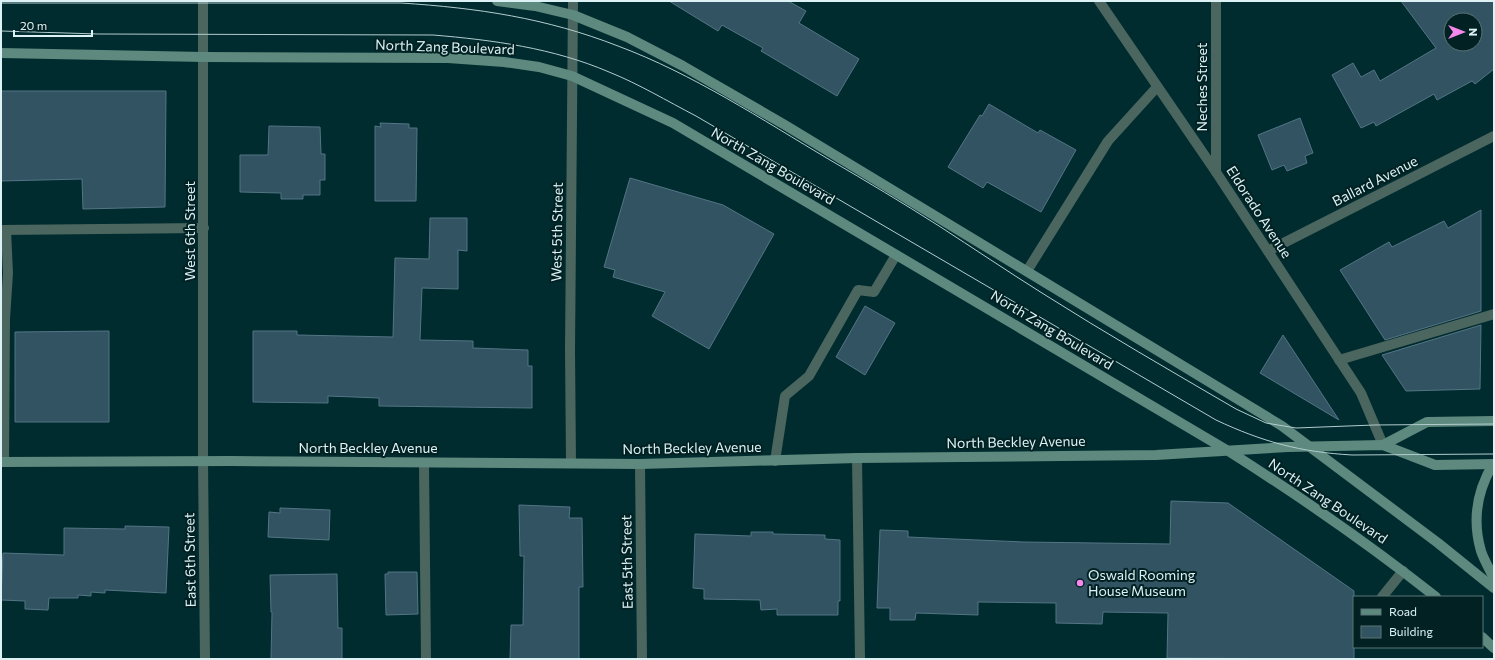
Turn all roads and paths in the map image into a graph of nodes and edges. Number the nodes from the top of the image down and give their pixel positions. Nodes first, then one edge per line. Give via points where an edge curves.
1 (203, 1) edge
2 (497, 1) edge
3 (573, 1) edge
4 (1099, 1) edge
5 (1216, 1) edge
6 (573, 15) junction
7 (1, 53) edge
8 (204, 57) junction
9 (572, 76) junction
10 (1157, 87) junction
11 (1494, 136) edge
12 (1216, 172) junction
13 (204, 228) junction
14 (3, 230) edge
15 (1268, 251) junction
16 (896, 255) junction
17 (1027, 271) junction
18 (1494, 314) edge
19 (1339, 360) junction
20 (1494, 421) edge
21 (1383, 445) junction
22 (1311, 447) junction
23 (1230, 452) junction
24 (857, 458) junction
25 (775, 461) junction
26 (2, 462) edge
27 (203, 462) junction
28 (424, 462) junction
29 (571, 463) junction
30 (640, 464) junction
31 (1494, 464) edge
32 (1403, 570) junction
33 (1494, 579) edge
34 (1494, 588) edge
35 (1383, 596) edge
36 (1435, 596) edge
37 (1483, 638) edge
38 (1494, 648) edge
39 (205, 659) edge
40 (426, 659) edge
41 (642, 659) edge
42 (860, 659) edge

1 - 8 street, West 6th Street
2 - 6 main road
3 - 6 street, West 5th Street
4 - 10 street, Eldorado Avenue
5 - 12 street, Neches Street
6 - 9 street, West 5th Street
6 - 17 main road via 627,37 683,66
7 - 8 main road, North Zang Boulevard
8 - 9 main road, North Zang Boulevard via 448,58 539,67
8 - 13 street, West 6th Street
9 - 16 main road, North Zang Boulevard via 673,123
9 - 29 street, West 5th Street
10 - 12 street, Eldorado Avenue
10 - 17 street via 1108,141
11 - 15 street, Ballard Avenue
12 - 15 street, Eldorado Avenue
13 - 14 street
13 - 27 street, West 6th Street
14 - 26 street via 8,273
15 - 19 street, Eldorado Avenue
16 - 23 main road, North Zang Boulevard
16 - 25 street via 874,292 858,290 809,376 785,396
17 - 22 main road via 1282,426
18 - 19 street
19 - 21 street, Eldorado Avenue via 1361,394
20 - 21 main road, North Beckley Avenue via 1427,422
21 - 22 main road, North Beckley Avenue
21 - 31 main road, North Beckley Avenue via 1436,465
22 - 23 main road, North Beckley Avenue
22 - 34 main road
23 - 24 main road, North Beckley Avenue
23 - 32 main road, North Zang Boulevard
24 - 25 main road, North Beckley Avenue
24 - 42 street
25 - 30 main road, North Beckley Avenue
26 - 27 main road, North Beckley Avenue
27 - 28 main road, North Beckley Avenue
27 - 39 street, East 6th Street
28 - 29 main road, North Beckley Avenue
28 - 40 street
29 - 30 main road, North Beckley Avenue
30 - 41 street, East 5th Street
31 - 33 main road via 1484,479 1477,504 1477,526 1481,551
32 - 35 street
32 - 36 main road, North Zang Boulevard
37 - 38 main road

